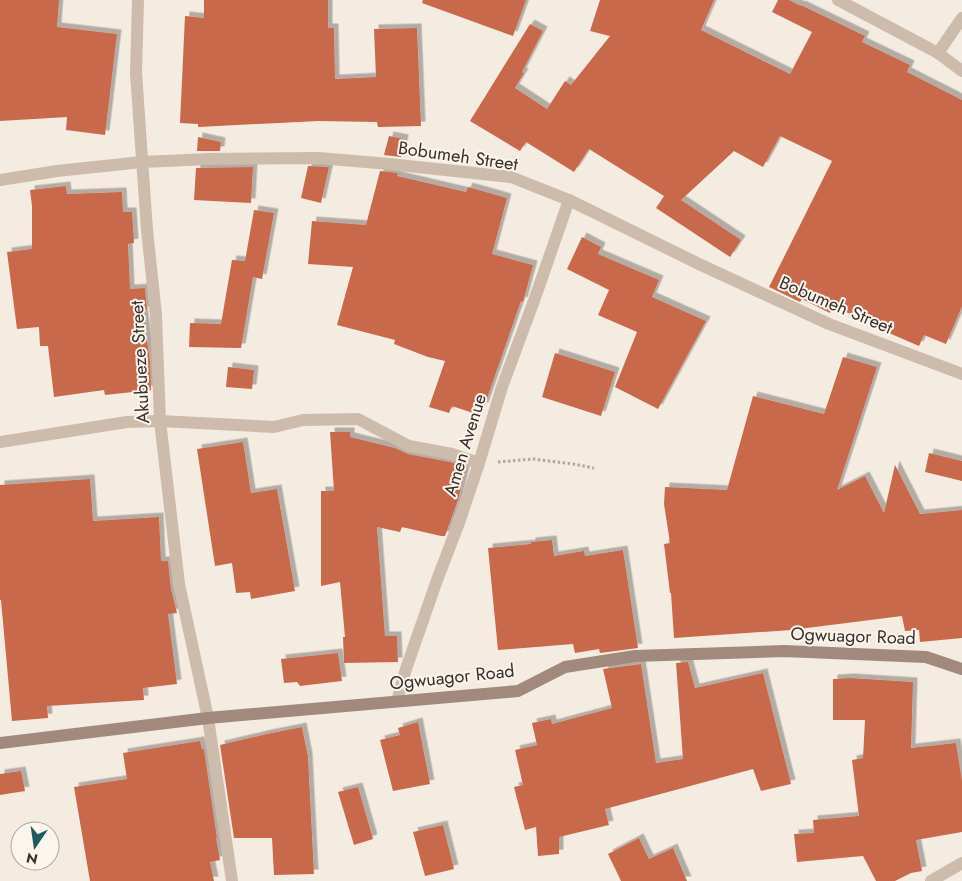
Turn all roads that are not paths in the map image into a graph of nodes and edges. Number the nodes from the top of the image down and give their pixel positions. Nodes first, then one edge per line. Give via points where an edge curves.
1 (138, 0) edge
2 (838, 0) edge
3 (962, 18) edge
4 (938, 53) junction
5 (962, 72) edge
6 (142, 162) junction
7 (0, 180) edge
8 (569, 200) junction
9 (962, 374) edge
10 (160, 421) junction
11 (0, 442) edge
12 (479, 463) junction
13 (962, 669) edge
14 (397, 701) junction
15 (208, 718) junction
16 (0, 744) edge
17 (962, 863) edge
18 (232, 881) edge
19 (931, 881) edge

1 - 6 street, Akubueze Street via 136,73
2 - 4 street
3 - 4 street
4 - 5 street
6 - 7 street, Bobumeh Street
6 - 8 street, Bobumeh Street via 319,158 388,164 511,177
6 - 10 street, Akubueze Street via 156,315
8 - 9 street, Bobumeh Street via 829,324
8 - 12 street, Amen Avenue via 502,387
10 - 11 street via 127,422
10 - 12 street via 274,427 303,420 358,419 409,446
10 - 15 street, Akubueze Street via 179,584
12 - 14 street, Amen Avenue
13 - 14 street, Ogwuagor Road via 926,657 784,651 635,656 565,668 518,691
14 - 15 street, Ogwuagor Road
15 - 16 street, Ogwuagor Road
15 - 18 street, Akubueze Street
17 - 19 street

